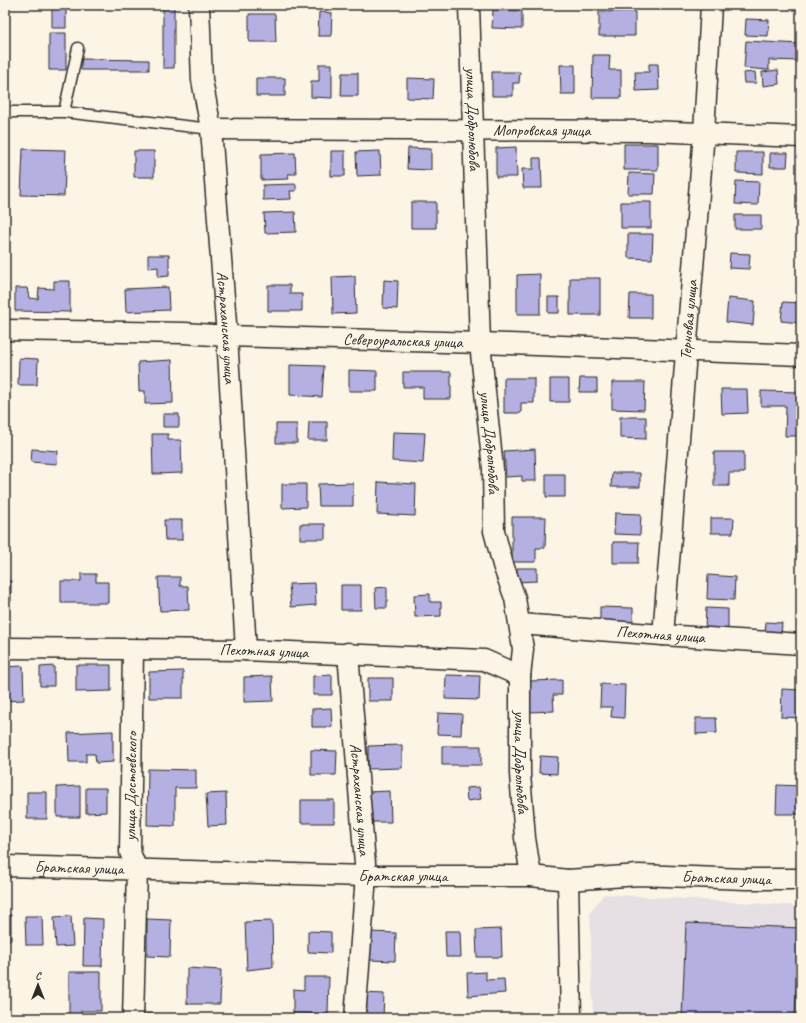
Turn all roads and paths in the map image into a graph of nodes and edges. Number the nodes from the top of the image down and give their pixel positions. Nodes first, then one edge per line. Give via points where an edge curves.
1 (199, 5) edge
2 (470, 5) edge
3 (712, 5) edge
4 (78, 48) dead end
5 (5, 112) edge
6 (64, 112) junction
7 (211, 129) junction
8 (472, 129) junction
9 (704, 133) junction
10 (801, 137) edge
11 (5, 330) edge
12 (227, 336) junction
13 (480, 343) junction
14 (687, 352) junction
15 (801, 356) edge
16 (520, 624) junction
17 (663, 635) junction
18 (801, 644) edge
19 (5, 648) edge
20 (133, 650) junction
21 (246, 650) junction
22 (348, 653) junction
23 (520, 676) junction
24 (5, 866) edge
25 (137, 870) junction
26 (366, 876) junction
27 (531, 876) junction
28 (801, 879) edge
29 (568, 880) junction
30 (133, 1018) edge
31 (354, 1018) edge
32 (571, 1018) edge

1 - 7 street, Астраханская улица via 202,80
2 - 8 street, улица Добролюбова
3 - 9 street, Терновая улица
4 - 6 lane
5 - 6 lane
6 - 7 lane
7 - 8 street, Мопровская улица
7 - 12 street, Астраханская улица
8 - 9 street, Мопровская улица
8 - 13 street, улица Добролюбова
9 - 10 street, Мопровская улица
9 - 14 street, Терновая улица
11 - 12 street, Североуральская улица
12 - 13 street, Североуральская улица
12 - 21 street, Астраханская улица
13 - 14 street, Североуральская улица
13 - 16 street, улица Добролюбова via 493,469 494,531 515,598
14 - 15 street, Североуральская улица
14 - 17 street, Терновая улица
16 - 17 street, Пехотная улица
16 - 23 street, улица Добролюбова via 523,649
17 - 18 street, Пехотная улица
19 - 20 street, Пехотная улица
20 - 21 street, Пехотная улица
20 - 25 street, улица Достоевского via 130,852
21 - 22 street, Пехотная улица
22 - 23 street, Пехотная улица via 484,660
22 - 26 street, Астраханская улица
23 - 27 street, улица Добролюбова via 520,774
24 - 25 street, Братская улица
25 - 26 street, Братская улица
25 - 30 street, улица Достоевского
26 - 27 street, Братская улица
26 - 31 street, Астраханская улица
27 - 29 street, Братская улица
28 - 29 street, Братская улица via 639,875
29 - 32 street

